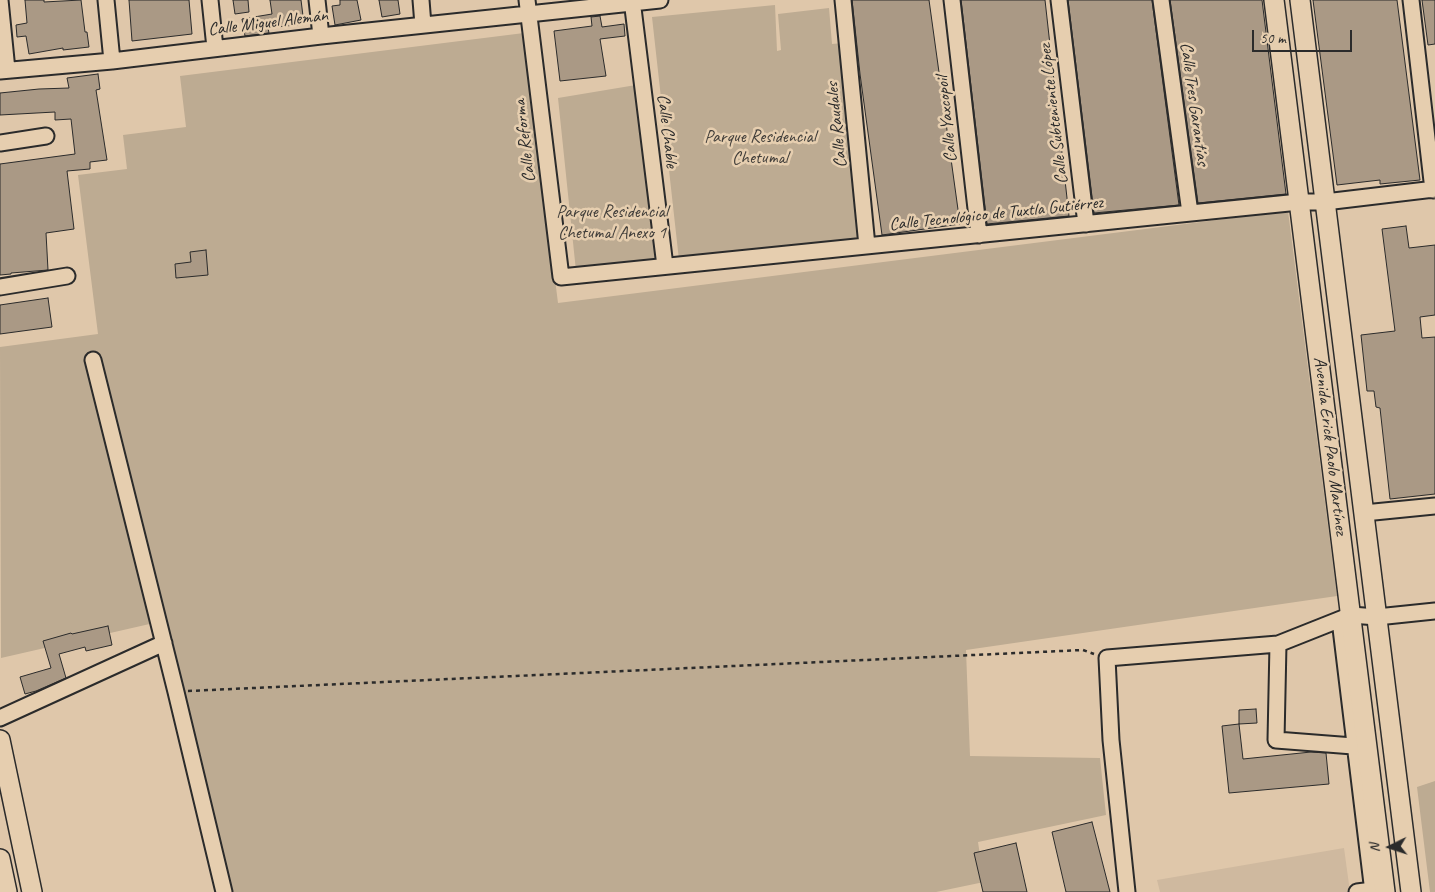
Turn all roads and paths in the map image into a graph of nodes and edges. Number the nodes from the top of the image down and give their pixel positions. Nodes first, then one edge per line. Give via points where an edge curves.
1 (0, 0) edge
2 (106, 0) edge
3 (210, 0) edge
4 (317, 0) edge
5 (421, 0) edge
6 (660, 0) edge
7 (843, 0) edge
8 (952, 0) edge
9 (1059, 0) edge
10 (1161, 0) edge
11 (1274, 0) edge
12 (1300, 0) edge
13 (1411, 0) edge
14 (632, 1) edge
15 (528, 8) edge
16 (423, 25) junction
17 (321, 36) junction
18 (215, 48) junction
19 (112, 61) junction
20 (4, 70) edge
21 (46, 136) dead end
22 (0, 143) edge
23 (1434, 189) edge
24 (1299, 202) junction
25 (1325, 202) junction
26 (1190, 213) junction
27 (1086, 224) junction
28 (978, 234) junction
29 (867, 246) junction
30 (665, 266) junction
31 (68, 276) dead end
32 (561, 277) joint
33 (0, 287) edge
34 (93, 360) dead end
35 (1435, 506) edge
36 (1364, 513) junction
37 (1435, 611) edge
38 (1377, 617) junction
39 (1346, 618) junction
40 (164, 643) junction
41 (1278, 644) junction
42 (1107, 658) junction
43 (176, 692) junction
44 (0, 718) edge
45 (0, 740) edge
46 (1361, 747) junction
47 (0, 859) edge
48 (1377, 891) edge
49 (7, 892) edge
50 (32, 892) edge
51 (224, 892) edge
52 (1127, 892) edge
53 (1357, 892) edge
54 (1411, 892) edge

1 - 20 street
2 - 19 street
3 - 18 street
4 - 17 street
5 - 16 street
6 - 14 street, Calle Miguel Alemán
7 - 29 street, Calle Raudales
8 - 28 street, Calle Yaxcopoil
9 - 27 street, Calle Subteniente López
10 - 26 street, Calle Tres Garantías
11 - 24 main road, Avenida Erick Paolo Martínez
12 - 25 main road, Avenida Erick Paolo Martínez
13 - 23 street
14 - 15 street, Calle Miguel Alemán
14 - 30 street, Calle Chable
15 - 16 street, Calle Miguel Alemán
15 - 32 street, Calle Reforma
16 - 17 street, Calle Miguel Alemán
17 - 18 street, Calle Miguel Alemán
18 - 19 street, Calle Miguel Alemán
19 - 20 street, Calle Miguel Alemán
21 - 22 street
23 - 25 street, Calle Tecnológico de Tuxtla Gutiérrez
24 - 25 street, Calle Tecnológico de Tuxtla Gutiérrez
24 - 26 street, Calle Tecnológico de Tuxtla Gutiérrez
24 - 39 main road, Avenida Erick Paolo Martínez
25 - 36 main road, Avenida Erick Paolo Martínez
26 - 27 street, Calle Tecnológico de Tuxtla Gutiérrez
27 - 28 street, Calle Tecnológico de Tuxtla Gutiérrez
28 - 29 street, Calle Tecnológico de Tuxtla Gutiérrez
29 - 30 street, Calle Tecnológico de Tuxtla Gutiérrez
30 - 32 street, Calle Tecnológico de Tuxtla Gutiérrez
31 - 33 street
34 - 40 street
35 - 36 street
36 - 38 main road, Avenida Erick Paolo Martínez
37 - 38 street
38 - 39 street
38 - 54 main road, Avenida Erick Paolo Martínez
39 - 41 street
39 - 46 main road, Avenida Erick Paolo Martínez
40 - 43 street
40 - 44 street
41 - 42 street
41 - 46 street via 1276,740
42 - 43 path via 1083,650
42 - 52 street via 1111,740
43 - 51 street
45 - 50 main road
46 - 48 main road, Avenida Erick Paolo Martínez
47 - 49 main road
48 - 53 street

